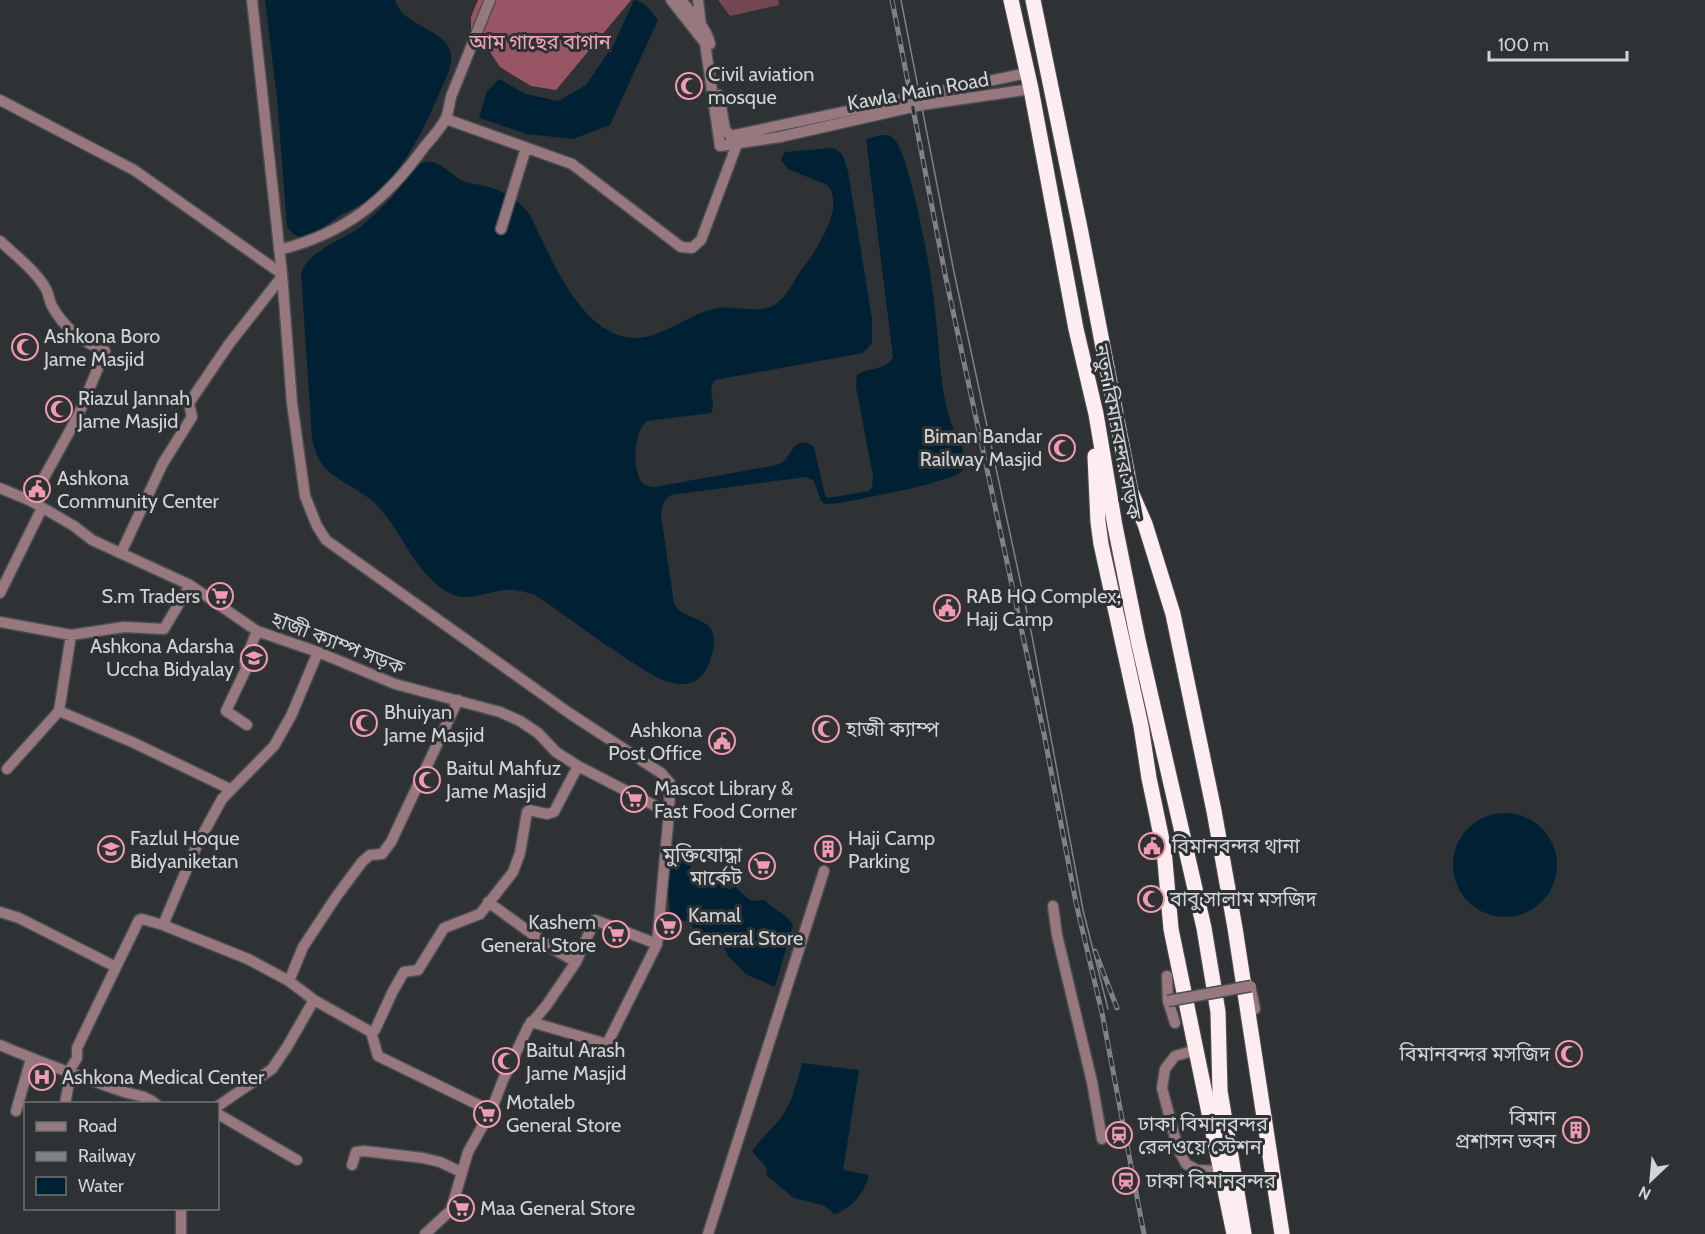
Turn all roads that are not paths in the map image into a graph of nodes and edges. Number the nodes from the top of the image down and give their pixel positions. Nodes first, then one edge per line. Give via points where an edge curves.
1 (252, 0) edge
2 (490, 0) edge
3 (671, 0) edge
4 (681, 0) edge
5 (698, 0) edge
6 (1011, 0) edge
7 (1033, 0) edge
8 (701, 26) junction
9 (1027, 73) junction
10 (1030, 89) junction
11 (0, 100) edge
12 (446, 119) junction
13 (737, 144) junction
14 (526, 148) junction
15 (501, 229) dead end
16 (0, 241) edge
17 (279, 250) junction
18 (282, 274) junction
19 (1095, 445) dead end
20 (0, 488) edge
21 (31, 501) junction
22 (42, 508) junction
23 (121, 553) junction
24 (190, 585) junction
25 (0, 593) edge
26 (0, 622) edge
27 (256, 631) junction
28 (71, 635) junction
29 (318, 652) junction
30 (458, 700) junction
31 (59, 711) junction
32 (247, 725) dead end
33 (578, 766) junction
34 (7, 769) dead end
35 (231, 789) junction
36 (669, 813) junction
37 (824, 871) dead end
38 (488, 902) junction
39 (1053, 906) dead end
40 (0, 912) edge
41 (163, 925) junction
42 (657, 944) junction
43 (1247, 960) dead end
44 (576, 962) junction
45 (116, 967) junction
46 (1167, 976) dead end
47 (289, 981) junction
48 (1251, 986) junction
49 (314, 1000) junction
50 (1168, 1001) junction
51 (1255, 1009) dead end
52 (531, 1022) junction
53 (1175, 1023) dead end
54 (371, 1032) junction
55 (0, 1045) edge
56 (1196, 1050) junction
57 (31, 1059) junction
58 (70, 1072) junction
59 (65, 1102) edge
60 (154, 1102) edge
61 (219, 1105) edge
62 (16, 1111) dead end
63 (491, 1111) junction
64 (219, 1115) edge
65 (1102, 1139) dead end
66 (297, 1160) dead end
67 (352, 1165) dead end
68 (1221, 1171) junction
69 (461, 1172) junction
70 (181, 1210) edge
71 (182, 1234) edge
72 (425, 1234) edge
73 (708, 1234) edge
74 (1234, 1234) edge
75 (1244, 1234) edge
76 (1282, 1234) edge

1 - 17 street
2 - 12 street
3 - 13 street via 705,44 720,146
4 - 8 street, Kawla Main Road
5 - 8 street
6 - 9 highway, নতুন বিমানবন্দর সড়ক
7 - 76 highway, নতুন বিমানবন্দর সড়ক via 1131,492 1173,614 1214,811
8 - 9 street, Kawla Main Road via 709,38 725,129 730,136
9 - 10 highway, নতুন বিমানবন্দর সড়ক
10 - 13 street, Kawla Main Road via 921,105
10 - 75 highway, নতুন বিমানবন্দর সড়ক via 1133,618 1209,963 1218,1012 1220,1091
11 - 18 street via 134,170
12 - 14 street
12 - 17 street via 412,164 376,201 329,234
13 - 14 street via 701,240 692,248 681,247 572,164
14 - 15 street
16 - 21 street via 46,288 64,326 91,346 105,351 78,416
17 - 18 street
18 - 23 street via 189,403 192,417 163,464
18 - 36 street via 292,404 306,496 326,540 661,773 670,783
19 - 56 highway, নতুন বিমানবন্দর সড়ক via 1101,544 1142,726 1164,850 1171,929
20 - 21 street, হাজী ক্যাম্প সড়ক
21 - 22 street, হাজী ক্যাম্প সড়ক
22 - 23 street, হাজী ক্যাম্প সড়ক via 92,540
22 - 25 street
23 - 24 street, হাজী ক্যাম্প সড়ক
24 - 27 street, হাজী ক্যাম্প সড়ক
24 - 28 street via 164,629 124,627
26 - 28 street
27 - 29 street, হাজী ক্যাম্প সড়ক
27 - 32 street via 246,669 226,711
28 - 31 street
29 - 30 street, হাজী ক্যাম্প সড়ক via 395,684
29 - 35 street via 274,746
30 - 33 street, হাজী ক্যাম্প সড়ক via 520,721
30 - 47 street via 391,842 382,854 370,855 362,862 336,897 303,946
31 - 34 street
31 - 35 street
33 - 36 street, হাজী ক্যাম্প সড়ক
33 - 38 street via 554,812 529,810 525,815 513,872
35 - 41 street via 197,845
36 - 42 street
37 - 73 street
38 - 44 street
38 - 54 street via 477,916 444,928 418,970 404,972
39 - 65 street
40 - 45 street
41 - 45 street via 139,920
41 - 47 street via 248,959
42 - 44 street via 596,920
42 - 52 street via 607,1044
43 - 48 street
44 - 52 street
45 - 58 street via 76,1048 77,1058
46 - 50 street
47 - 49 street
48 - 50 street, bridge
48 - 51 street
49 - 54 street
49 - 61 street via 272,1069
50 - 53 street
52 - 63 street
54 - 63 street via 378,1056
55 - 57 street
56 - 68 highway, নতুন বিমানবন্দর সড়ক
56 - 68 street via 1175,1056 1165,1069 1162,1088 1178,1149 1186,1164 1197,1170
57 - 58 street
57 - 62 street
58 - 59 street
58 - 60 street
63 - 69 street
64 - 66 street
67 - 69 street via 356,1152 364,1151 423,1158
68 - 74 highway, নতুন বিমানবন্দর সড়ক
69 - 72 street via 451,1210
70 - 71 street

